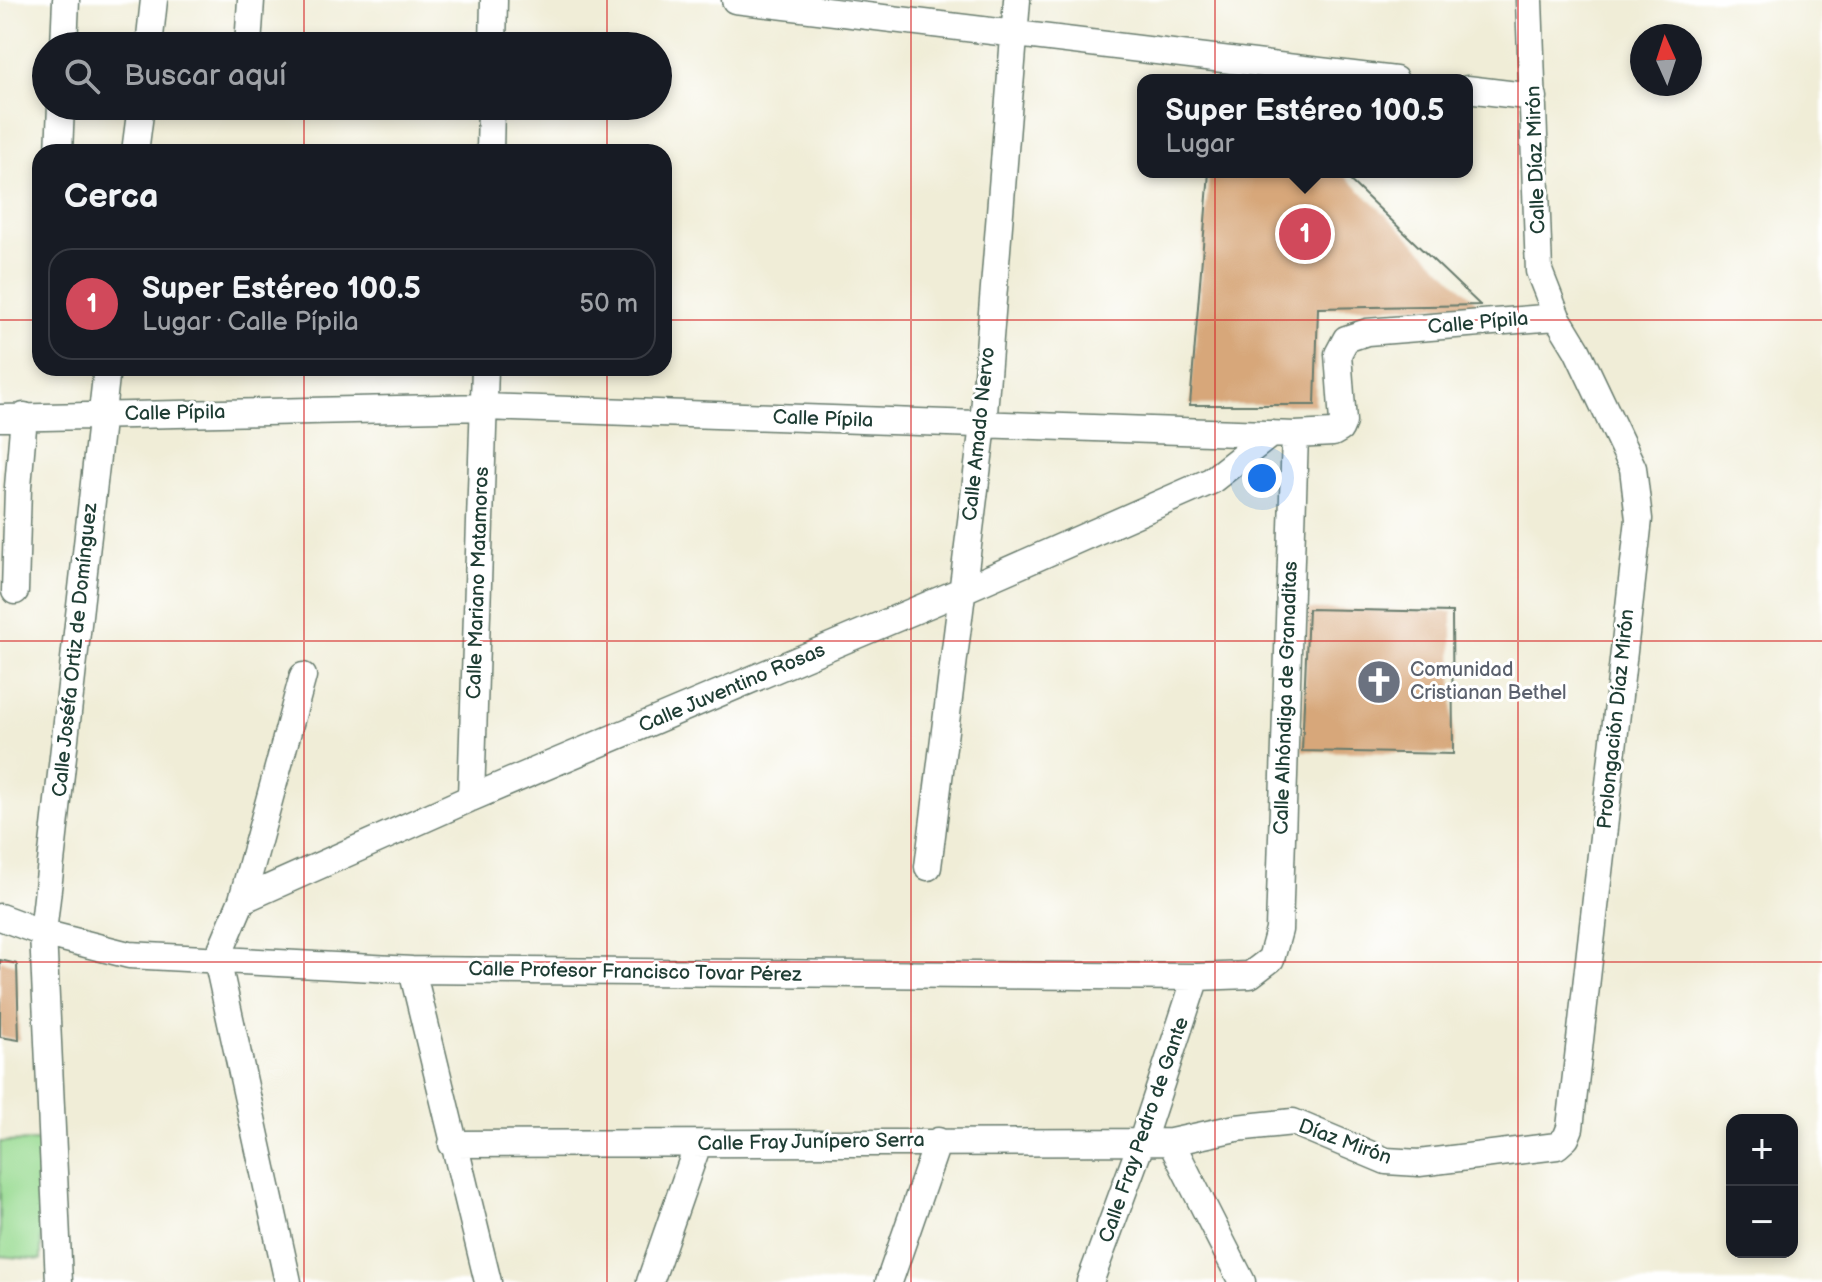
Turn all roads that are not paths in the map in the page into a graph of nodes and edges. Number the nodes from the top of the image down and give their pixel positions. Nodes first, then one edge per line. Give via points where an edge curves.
1 (66, 0) edge
2 (154, 0) edge
3 (251, 0) edge
4 (494, 0) edge
5 (735, 0) edge
6 (1017, 0) edge
7 (1529, 0) edge
8 (65, 32) edge
9 (151, 32) edge
10 (249, 32) edge
11 (493, 32) edge
12 (1014, 33) junction
13 (1346, 74) edge
14 (1473, 90) edge
15 (1534, 97) junction
16 (60, 120) edge
17 (139, 120) edge
18 (491, 120) edge
19 (59, 144) edge
20 (136, 144) edge
21 (490, 144) edge
22 (1557, 317) junction
23 (106, 376) edge
24 (485, 376) edge
25 (484, 407) junction
26 (101, 414) junction
27 (12, 417) edge
28 (983, 425) junction
29 (1283, 435) junction
30 (15, 591) dead end
31 (961, 591) junction
32 (303, 676) dead end
33 (471, 798) junction
34 (928, 867) dead end
35 (242, 900) junction
36 (0, 917) edge
37 (43, 933) junction
38 (217, 959) junction
39 (1271, 959) joint
40 (412, 970) junction
41 (1196, 977) junction
42 (1566, 1138) joint
43 (938, 1141) junction
44 (1142, 1141) junction
45 (1171, 1142) junction
46 (452, 1144) junction
47 (698, 1144) junction
48 (59, 1282) edge
49 (288, 1282) edge
50 (488, 1282) edge
51 (650, 1282) edge
52 (889, 1282) edge
53 (1090, 1282) edge
54 (1242, 1282) edge

1 - 8 street
2 - 9 street
3 - 10 street
4 - 11 street
5 - 12 street
6 - 12 street, Calle Amado Nervo
7 - 15 street, Calle Díaz Mirón
12 - 13 street
12 - 28 street, Calle Amado Nervo
14 - 15 street
15 - 22 street, Calle Díaz Mirón via 1539,271
16 - 19 street
17 - 20 street
18 - 21 street
22 - 29 street, Calle Pípila via 1367,332 1346,339 1338,354 1340,429
22 - 42 street, Prolongación Díaz Mirón via 1633,468 1639,519
23 - 26 street, Calle Joséfa Ortiz de Domínguez
24 - 25 street, Calle Mariano Matamoros
25 - 26 street, Calle Pípila
25 - 28 street, Calle Pípila
25 - 33 street, Calle Mariano Matamoros
26 - 27 street, Calle Pípila
26 - 37 street, Calle Joséfa Ortiz de Domínguez
27 - 30 street via 18,487
28 - 29 street, Calle Pípila
28 - 31 street, Calle Amado Nervo
29 - 31 street, Calle Juventino Rosas via 1211,481
29 - 39 street, Calle Alhóndiga de Granaditas via 1279,930
31 - 33 street, Calle Juventino Rosas
31 - 34 street, Calle Amado Nervo
32 - 35 street
33 - 35 street, Calle Juventino Rosas
35 - 38 street
36 - 37 street, Calle Profesor Francisco Tovar Pérez
37 - 38 street, Calle Profesor Francisco Tovar Pérez via 129,955
37 - 48 street, Calle Joséfa Ortiz de Domínguez
38 - 40 street, Calle Profesor Francisco Tovar Pérez
38 - 49 street
39 - 41 street, Calle Profesor Francisco Tovar Pérez via 1250,975
40 - 41 street, Calle Profesor Francisco Tovar Pérez
40 - 46 street
41 - 44 street, Calle Fray Pedro de Gante
42 - 45 street, Díaz Mirón via 1557,1146 1419,1163 1386,1161 1293,1122
43 - 44 street, Calle Fray Junípero Serra
43 - 47 street, Calle Fray Junípero Serra
43 - 52 street
44 - 45 street, Calle Fray Junípero Serra
44 - 53 street, Calle Fray Pedro de Gante
45 - 54 street
46 - 47 street, Calle Fray Junípero Serra
46 - 50 street
47 - 51 street

